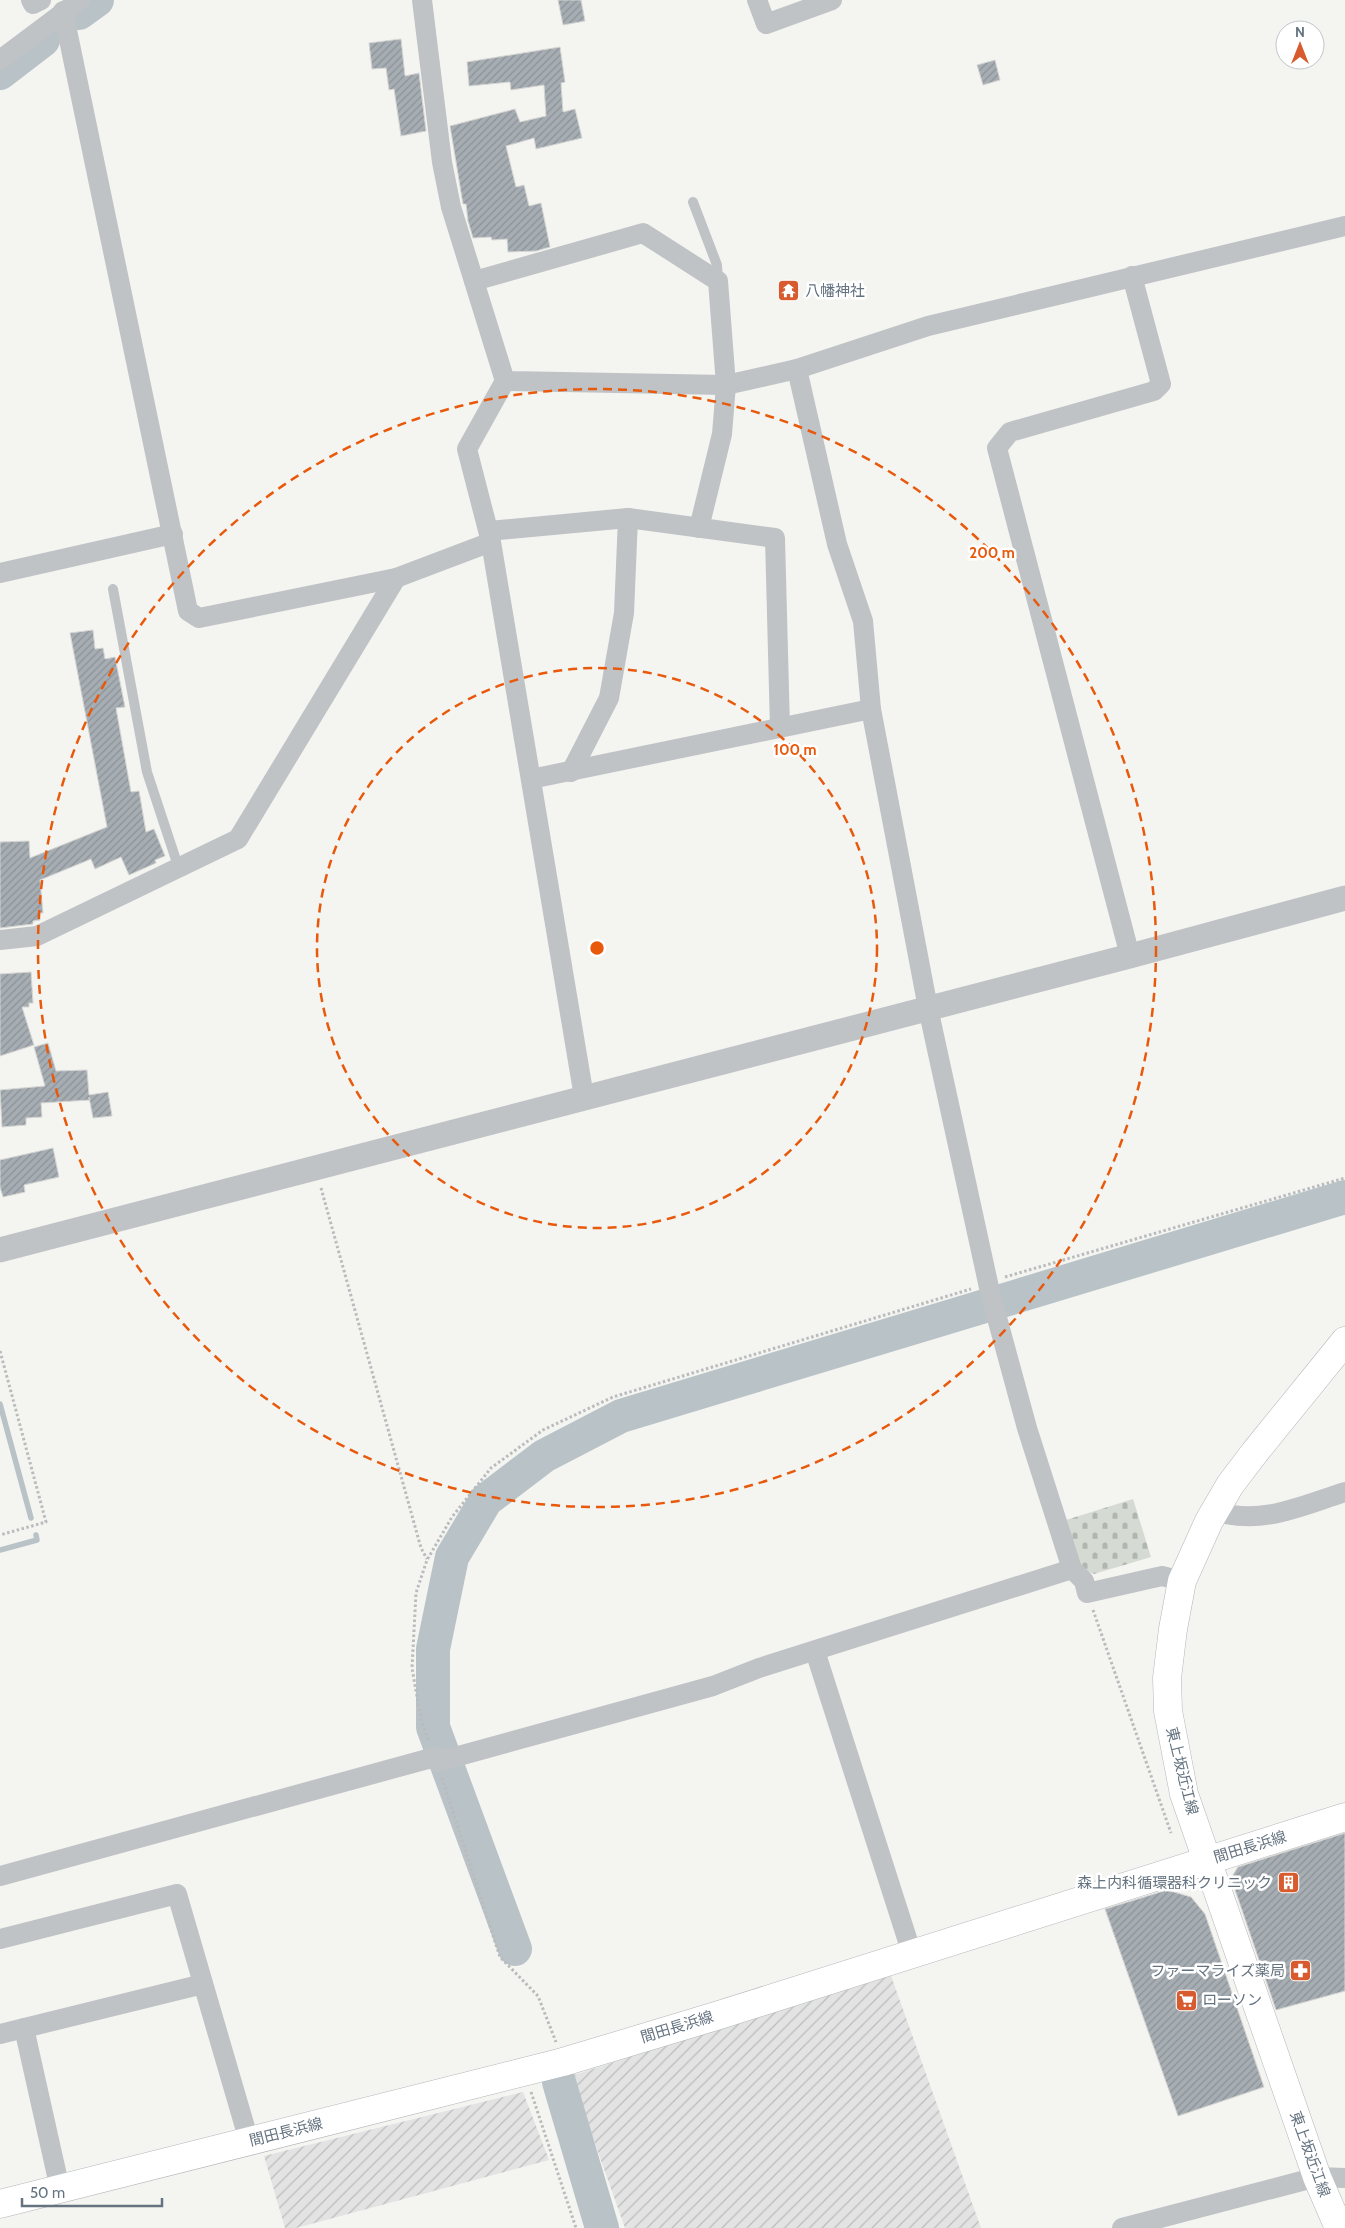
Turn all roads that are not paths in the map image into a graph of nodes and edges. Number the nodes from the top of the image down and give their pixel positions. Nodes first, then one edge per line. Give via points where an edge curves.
1 (31, 0) edge
2 (41, 0) edge
3 (422, 0) edge
4 (757, 0) edge
5 (832, 0) edge
6 (69, 5) edge
7 (0, 60) edge
8 (693, 202) dead end
9 (1345, 226) edge
10 (1132, 276) junction
11 (474, 281) junction
12 (718, 281) junction
13 (797, 369) junction
14 (505, 380) junction
15 (726, 385) junction
16 (628, 518) junction
17 (699, 528) junction
18 (173, 534) junction
19 (490, 536) junction
20 (0, 574) edge
21 (396, 578) junction
22 (113, 589) dead end
23 (871, 709) junction
24 (780, 728) junction
25 (571, 772) junction
26 (531, 780) junction
27 (178, 869) junction
28 (1345, 898) edge
29 (0, 940) edge
30 (1130, 956) junction
31 (928, 1008) junction
32 (584, 1096) junction
33 (0, 1250) edge
34 (1345, 1342) edge
35 (1345, 1492) edge
36 (1215, 1511) junction
37 (1072, 1569) junction
38 (1182, 1581) junction
39 (815, 1650) junction
40 (1345, 1817) edge
41 (1208, 1860) junction
42 (0, 1876) edge
43 (0, 1939) edge
44 (912, 1954) junction
45 (203, 1984) junction
46 (24, 2028) junction
47 (0, 2034) edge
48 (249, 2141) junction
49 (1317, 2177) junction
50 (1345, 2178) edge
51 (60, 2189) junction
52 (0, 2204) edge
53 (1122, 2228) edge
54 (1339, 2228) edge

1 - 2 street via 33,4
3 - 11 street via 442,162 451,207
4 - 5 street via 766,24
6 - 7 street
6 - 18 street
8 - 12 lane via 716,266
9 - 10 street
10 - 13 street via 928,326
10 - 30 street via 1160,384 1154,391 1010,432 997,448
11 - 12 street via 643,233
11 - 14 street
12 - 15 street
13 - 15 street
13 - 23 street via 838,544 863,621
14 - 15 street
14 - 19 street via 467,449
15 - 17 street via 722,434
16 - 17 street
16 - 19 street
16 - 25 street via 624,613 609,698
17 - 24 street via 775,538
18 - 20 street
18 - 21 street via 188,611 199,618
19 - 21 street
19 - 26 street
21 - 27 street via 238,839
22 - 27 lane via 147,772
23 - 24 street
23 - 31 street
24 - 25 street
25 - 26 street
26 - 32 street
27 - 29 street via 37,936
28 - 30 street
30 - 31 street
31 - 32 street
31 - 37 street via 989,1288
32 - 33 street
34 - 36 main road, 東上坂近江線 via 1255,1452
35 - 36 street via 1267,1516 1230,1516
36 - 38 main road, 東上坂近江線
37 - 38 street via 1084,1581 1087,1592 1162,1576
37 - 39 street
38 - 41 main road, 東上坂近江線 via 1172,1629 1167,1678 1168,1711 1184,1794
39 - 42 street via 713,1686
39 - 44 street
40 - 41 main road, 間田長浜線
41 - 44 main road, 間田長浜線
41 - 49 main road, 東上坂近江線
43 - 45 street via 177,1894
44 - 48 main road, 間田長浜線 via 563,2062
45 - 46 street
45 - 48 street
46 - 47 street
46 - 51 street
48 - 51 main road, 間田長浜線
49 - 50 street
49 - 53 street
49 - 54 main road, 東上坂近江線
51 - 52 main road, 間田長浜線

